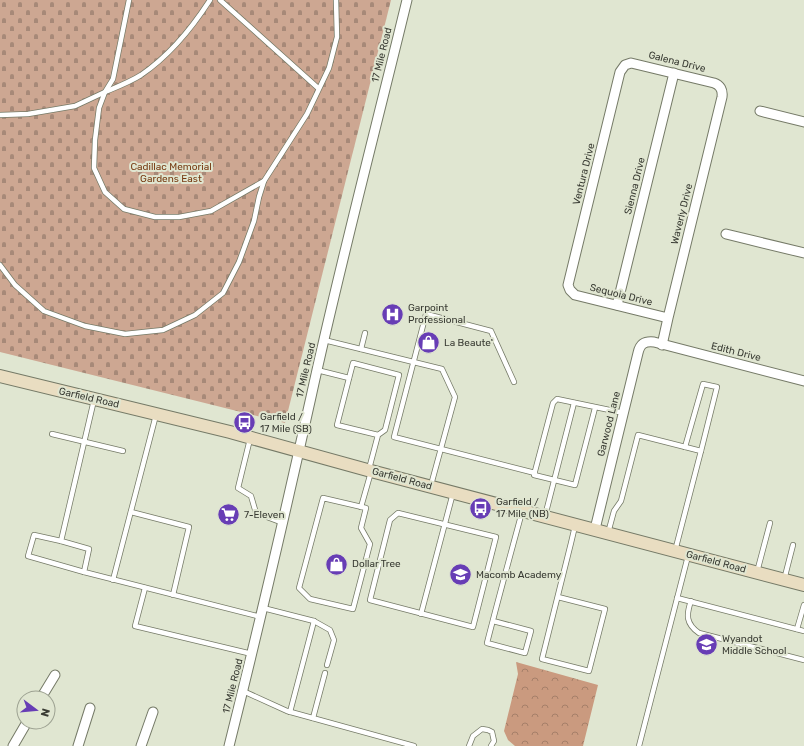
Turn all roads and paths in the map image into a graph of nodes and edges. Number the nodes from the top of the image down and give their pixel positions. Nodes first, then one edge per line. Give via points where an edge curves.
1 (129, 0) edge
2 (210, 0) edge
3 (220, 0) edge
4 (336, 0) edge
5 (407, 0) edge
6 (625, 65) joint
7 (674, 72) junction
8 (318, 88) junction
9 (722, 89) joint
10 (105, 92) junction
11 (760, 111) dead end
12 (0, 115) edge
13 (804, 122) edge
14 (264, 181) junction
15 (726, 234) dead end
16 (804, 253) edge
17 (0, 265) edge
18 (570, 290) joint
19 (617, 305) junction
20 (668, 318) junction
21 (365, 333) dead end
22 (324, 340) junction
23 (662, 345) junction
24 (361, 349) junction
25 (413, 362) junction
26 (317, 370) junction
27 (0, 376) edge
28 (349, 378) junction
29 (804, 381) edge
30 (514, 382) dead end
31 (94, 400) junction
32 (574, 403) junction
33 (595, 408) junction
34 (156, 413) junction
35 (624, 413) junction
36 (52, 434) dead end
37 (378, 435) junction
38 (251, 438) junction
39 (85, 443) junction
40 (685, 447) junction
41 (442, 449) junction
42 (123, 451) dead end
43 (701, 451) junction
44 (300, 452) junction
45 (370, 471) junction
46 (535, 473) junction
47 (555, 480) junction
48 (431, 487) junction
49 (453, 493) junction
50 (361, 507) junction
51 (522, 510) junction
52 (131, 512) junction
53 (545, 516) junction
54 (283, 523) junction
55 (770, 523) dead end
56 (445, 525) junction
57 (576, 525) junction
58 (594, 530) junction
59 (608, 533) junction
60 (61, 541) junction
61 (793, 544) dead end
62 (675, 551) junction
63 (688, 554) junction
64 (84, 572) junction
65 (757, 573) junction
66 (113, 580) junction
67 (784, 580) junction
68 (804, 585) edge
69 (145, 588) junction
70 (173, 595) junction
71 (558, 597) junction
72 (677, 598) junction
73 (691, 601) junction
74 (804, 605) edge
75 (262, 613) junction
76 (421, 614) junction
77 (314, 621) junction
78 (493, 621) junction
79 (797, 629) junction
80 (804, 630) edge
81 (252, 654) junction
82 (804, 660) edge
83 (327, 665) dead end
84 (325, 673) dead end
85 (55, 675) dead end
86 (46, 690) edge
87 (243, 691) junction
88 (90, 708) dead end
89 (153, 712) dead end
90 (290, 712) junction
91 (313, 718) junction
92 (22, 730) edge
93 (13, 746) edge
94 (78, 746) edge
95 (141, 746) edge
96 (229, 746) edge
97 (414, 746) edge
98 (469, 746) edge
99 (491, 746) edge
100 (639, 746) edge

1 - 10 lane via 113,79
2 - 10 lane via 198,20 174,47 141,74
3 - 8 lane
4 - 8 lane via 337,37 329,68
5 - 22 street, 17 Mile Road
6 - 7 street, Galena Drive via 635,63
6 - 18 street, Ventura Drive via 620,72 569,280
7 - 9 street, Galena Drive via 714,82
7 - 19 street, Sienna Drive
8 - 14 lane via 307,114
9 - 20 street, Waverly Drive
10 - 12 lane via 74,106 28,114
10 - 14 lane via 99,108 94,168 104,192 124,209 155,217 178,217 211,211
11 - 13 street
14 - 17 lane via 254,221 239,262 223,293 195,315 163,330 125,334 85,326 44,311 15,285
15 - 16 street
18 - 19 street, Sequoia Drive via 575,295
19 - 20 street, Sequoia Drive
20 - 23 street, Waverly Drive
21 - 24 lane
22 - 24 lane
22 - 26 street, 17 Mile Road
23 - 29 street, Edith Drive
23 - 35 street, Garwood Lane via 649,342 640,346
24 - 25 lane
25 - 30 lane via 426,314 491,331
25 - 41 lane via 442,369 455,397
25 - 41 lane via 394,437
26 - 28 lane
26 - 44 street, 17 Mile Road
27 - 31 main road, Garfield Road
28 - 37 lane via 337,425
28 - 37 lane via 353,363 399,375 385,430
31 - 34 main road, Garfield Road
31 - 39 lane
32 - 33 lane
32 - 46 lane via 558,399 553,403
32 - 47 lane
33 - 35 lane
33 - 47 lane via 575,486
34 - 38 main road, Garfield Road
34 - 52 lane
35 - 58 street, Garwood Lane
36 - 39 lane
37 - 45 lane
38 - 44 main road, Garfield Road
38 - 54 lane via 238,488 251,496 256,513
39 - 42 lane
39 - 60 lane
40 - 43 lane
40 - 43 lane via 703,384 717,387
40 - 59 lane via 638,435 621,501 614,511
41 - 46 lane
41 - 48 lane
43 - 62 lane
44 - 45 main road, Garfield Road
44 - 54 street, 17 Mile Road
45 - 48 main road, Garfield Road
45 - 50 lane
46 - 47 lane via 534,475
47 - 53 lane
48 - 49 main road, Garfield Road
49 - 51 main road, Garfield Road
49 - 56 lane
50 - 50 lane via 323,498 299,588 310,599 353,609 370,544 361,528 366,508
51 - 53 main road, Garfield Road
51 - 78 lane
52 - 66 lane
52 - 70 lane via 189,527
53 - 57 main road, Garfield Road
54 - 75 street, 17 Mile Road
55 - 65 lane
56 - 76 lane
56 - 76 lane via 398,513 390,520 370,600
56 - 76 lane via 496,537 475,620 473,627
57 - 58 main road, Garfield Road
57 - 71 lane
58 - 59 main road, Garfield Road
59 - 62 main road, Garfield Road
60 - 64 lane via 89,549
60 - 64 lane via 34,535 28,556
61 - 67 lane
62 - 63 main road, Garfield Road
63 - 65 main road, Garfield Road
63 - 72 lane
64 - 66 lane
65 - 67 main road, Garfield Road
66 - 69 lane
67 - 68 main road, Garfield Road
69 - 70 lane
69 - 81 lane via 135,626
70 - 75 lane
71 - 71 lane via 542,659 589,671 605,609
72 - 73 lane
72 - 100 lane
73 - 79 lane
73 - 82 lane via 687,616 689,624 699,633
74 - 79 lane
75 - 77 lane
75 - 81 street, 17 Mile Road
77 - 83 lane via 330,630 334,640
77 - 90 lane
78 - 78 lane via 487,644 525,653 531,631
79 - 80 lane
81 - 87 street, 17 Mile Road
84 - 91 lane
85 - 86 street
87 - 90 lane
87 - 96 street, 17 Mile Road
88 - 94 street
89 - 95 street
90 - 91 lane
91 - 97 lane
92 - 93 street
98 - 99 lane via 473,736 482,729 492,732 494,741

